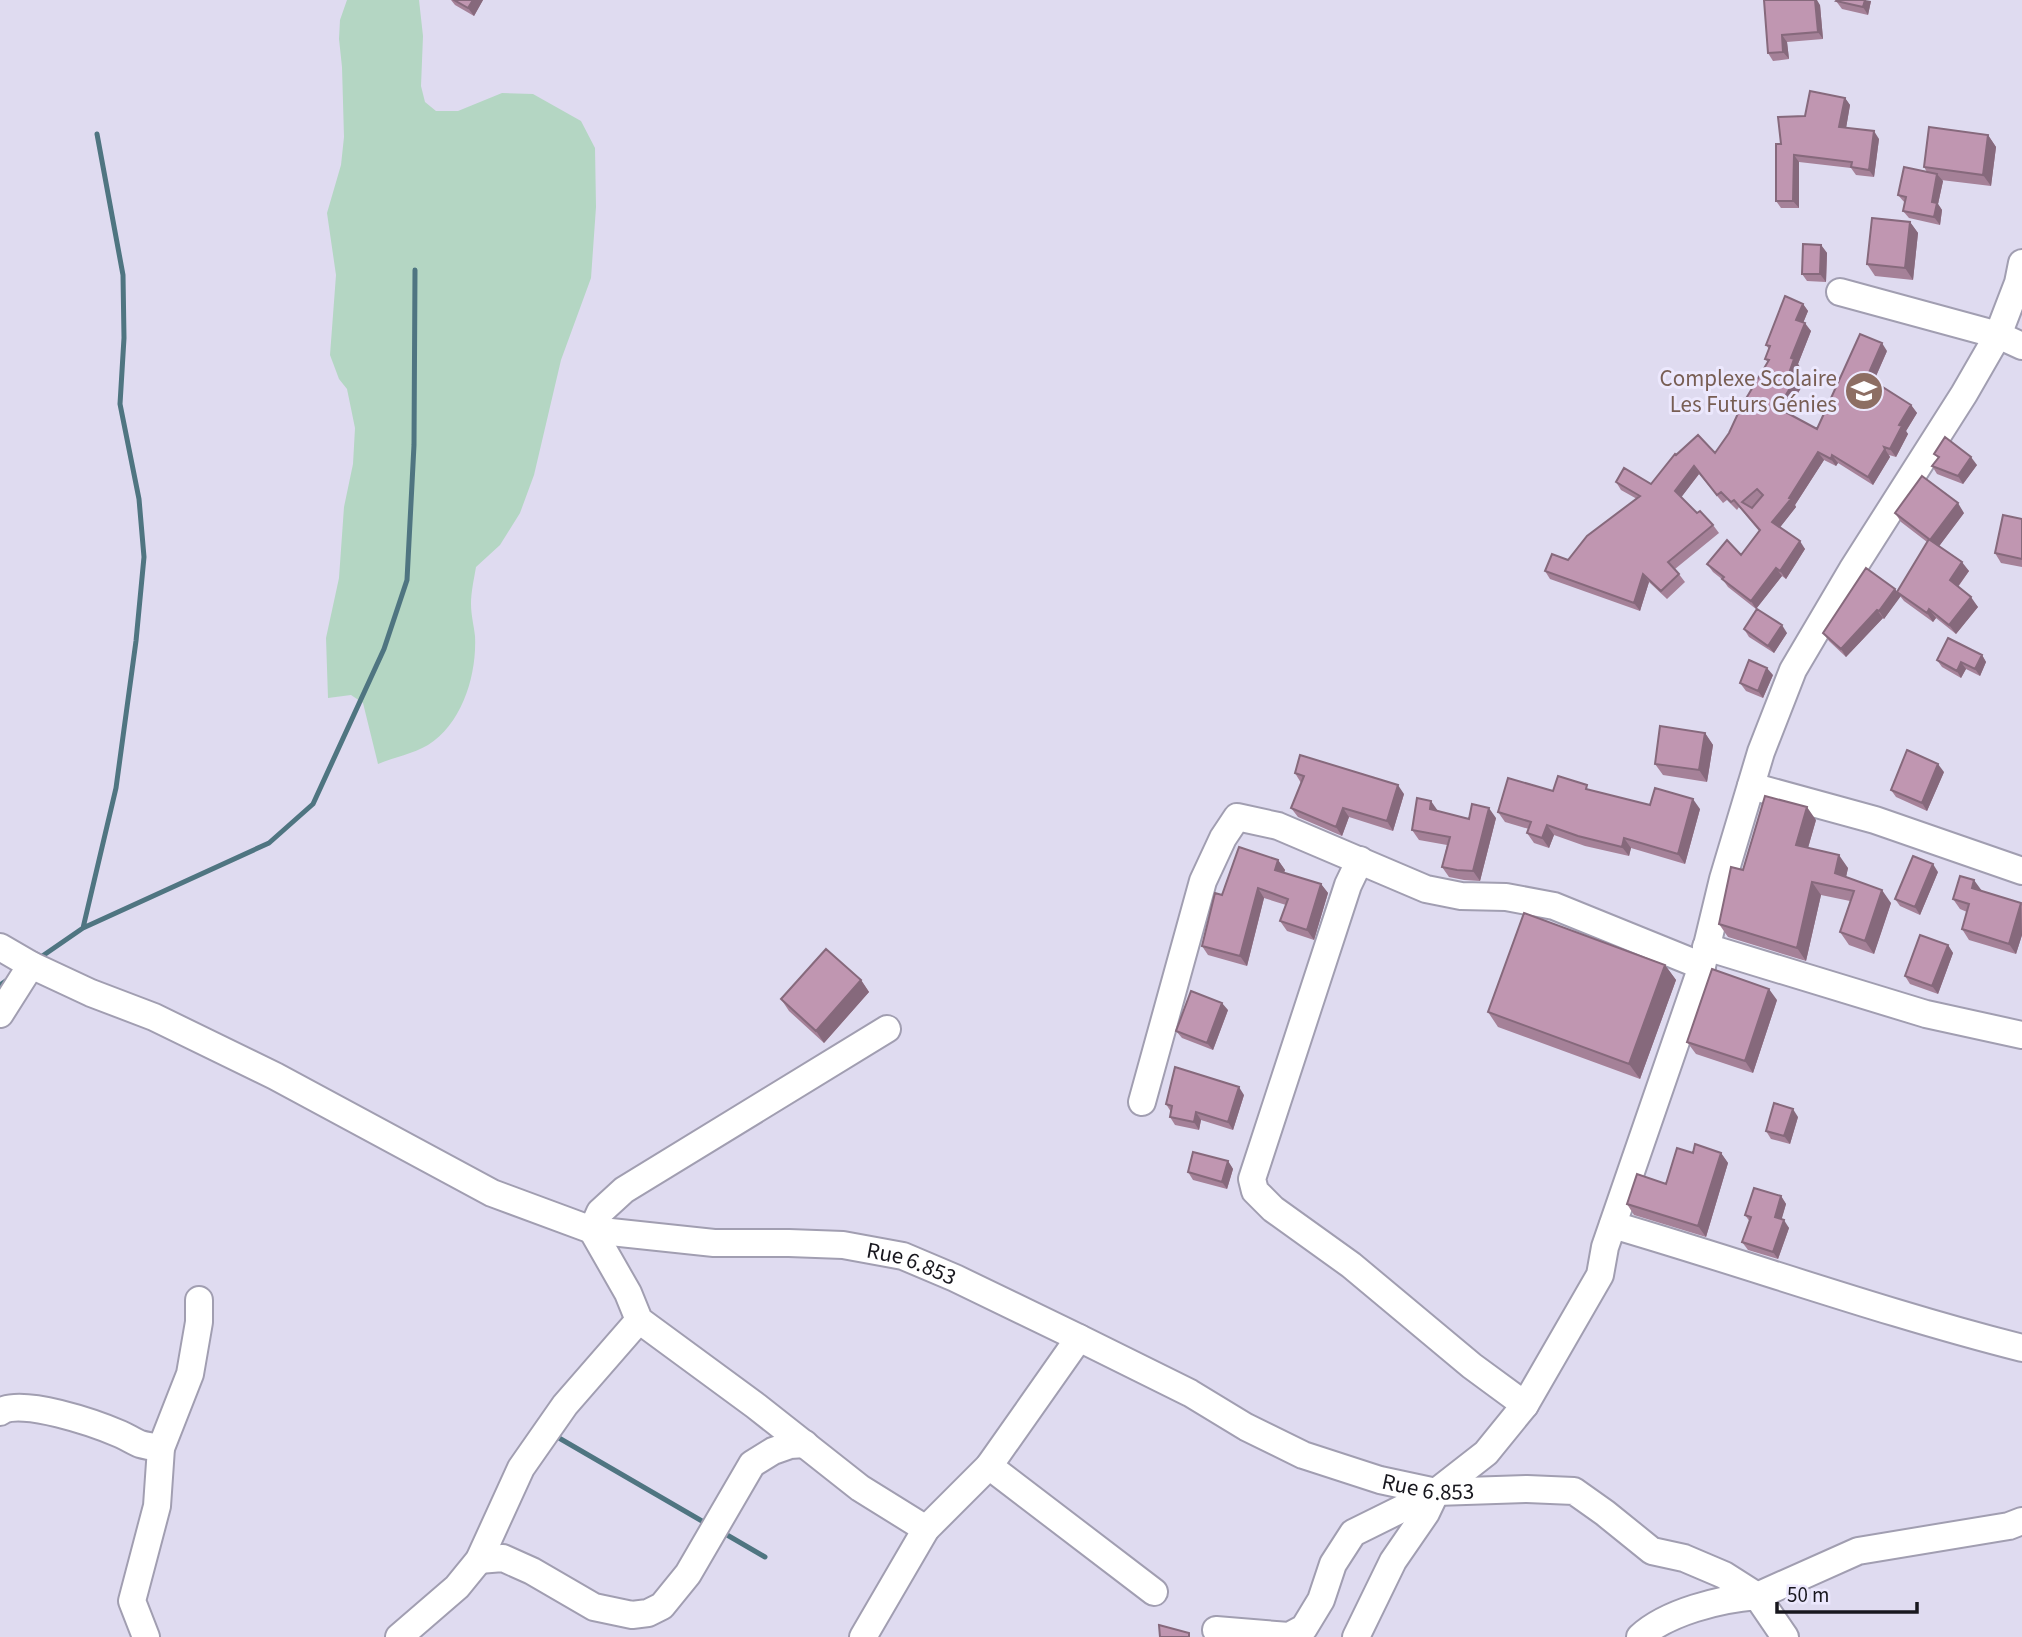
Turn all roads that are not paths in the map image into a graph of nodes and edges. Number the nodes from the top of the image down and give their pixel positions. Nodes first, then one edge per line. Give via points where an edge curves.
1 (2022, 263) edge
2 (1840, 292) dead end
3 (1998, 335) junction
4 (2022, 346) edge
5 (1751, 786) junction
6 (1360, 860) junction
7 (2022, 871) edge
8 (0, 947) edge
9 (1704, 957) junction
10 (31, 965) junction
11 (0, 1014) edge
12 (887, 1029) dead end
13 (2022, 1035) edge
14 (1142, 1102) dead end
15 (1613, 1226) junction
16 (592, 1230) junction
17 (198, 1300) dead end
18 (639, 1320) junction
19 (1079, 1338) junction
20 (2022, 1348) edge
21 (1525, 1405) junction
22 (0, 1412) edge
23 (805, 1444) junction
24 (161, 1448) junction
25 (989, 1466) junction
26 (1436, 1492) junction
27 (2022, 1521) edge
28 (926, 1529) junction
29 (479, 1560) junction
30 (1154, 1592) dead end
31 (1756, 1596) junction
32 (1216, 1630) dead end
33 (146, 1637) edge
34 (399, 1637) edge
35 (863, 1637) edge
36 (1356, 1637) edge
37 (1640, 1637) edge
38 (1785, 1637) edge

1 - 3 street
2 - 3 street
3 - 4 street
3 - 5 street via 1793,670
5 - 7 street via 1875,820
5 - 9 street
6 - 9 street via 1426,889 1554,906
6 - 14 street via 1278,827 1237,817 1203,881
6 - 21 street via 1252,1178 1255,1191
8 - 10 street, Rue 6.853
9 - 13 street
9 - 15 street
10 - 11 street
10 - 16 street, Rue 6.853 via 154,1017 275,1076 492,1193
12 - 16 street via 624,1190 600,1212
15 - 20 street via 1902,1316
15 - 21 street via 1600,1275
16 - 18 street
16 - 19 street, Rue 6.853 via 714,1243 843,1245 903,1256
17 - 24 street via 190,1374
18 - 23 street
18 - 29 street via 565,1405 521,1468
19 - 25 street
19 - 26 street, Rue 6.853 via 1304,1455 1380,1480
21 - 26 street via 1486,1453
22 - 24 street via 20,1406 46,1410
23 - 28 street via 860,1488
23 - 29 street via 773,1451 752,1464 688,1574 662,1606 648,1613 594,1608 503,1558
24 - 33 street via 157,1506 132,1601
25 - 28 street
25 - 30 street
26 - 31 street, Rue 6.853 via 1574,1491 1652,1551 1724,1575
26 - 32 street via 1353,1533 1333,1564 1321,1600 1304,1628 1289,1636
26 - 36 street via 1393,1562
27 - 31 street via 1858,1551
28 - 35 street
29 - 34 street via 457,1587
31 - 37 street via 1730,1598 1657,1623
31 - 38 street

